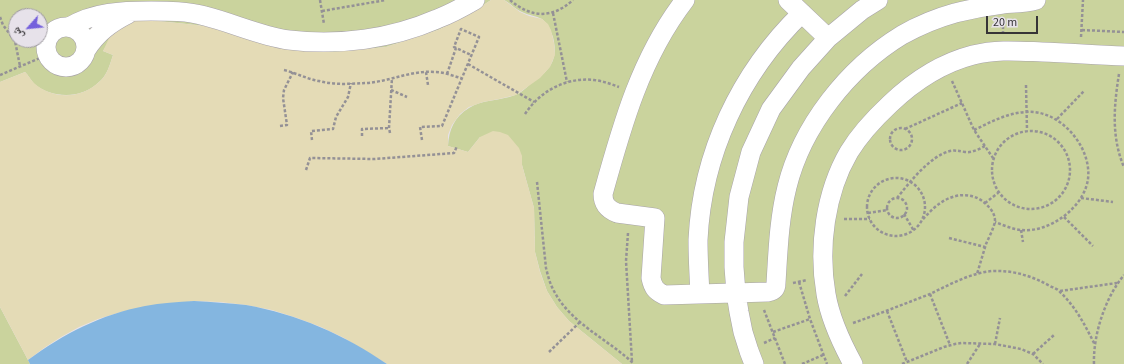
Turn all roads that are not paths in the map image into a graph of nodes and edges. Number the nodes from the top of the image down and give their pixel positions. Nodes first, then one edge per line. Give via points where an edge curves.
1 (475, 0) edge
2 (685, 0) edge
3 (788, 0) edge
4 (878, 0) edge
5 (1036, 0) edge
6 (132, 11) junction
7 (802, 13) junction
8 (69, 27) junction
9 (828, 38) junction
10 (86, 50) junction
11 (1123, 56) edge
12 (736, 293) junction
13 (700, 294) junction
14 (754, 364) edge
15 (853, 364) edge

1 - 6 lane via 439,19 410,29 371,38 327,42 287,40 186,12
2 - 13 lane via 646,62 615,151 603,200 606,206 617,213 656,218 651,278 652,286 657,292 664,295
3 - 7 lane
4 - 9 lane
5 - 12 lane via 982,7 928,23 880,50 859,69 839,90 808,132 794,166 781,214 776,287 772,291
6 - 8 lane via 96,16
6 - 10 lane via 94,38
7 - 9 lane
7 - 13 lane via 788,26 755,68 718,140 700,214
8 - 10 lane via 82,35 86,42
8 - 10 lane via 55,29 46,41 45,48 51,61 57,66 72,67 84,58
9 - 12 lane via 801,68 771,109 751,152 739,197 734,242
11 - 15 lane via 1004,50 972,56 921,79 880,113 860,137 840,170 826,220 823,250 826,295 834,321
12 - 13 lane
12 - 14 lane via 743,332

